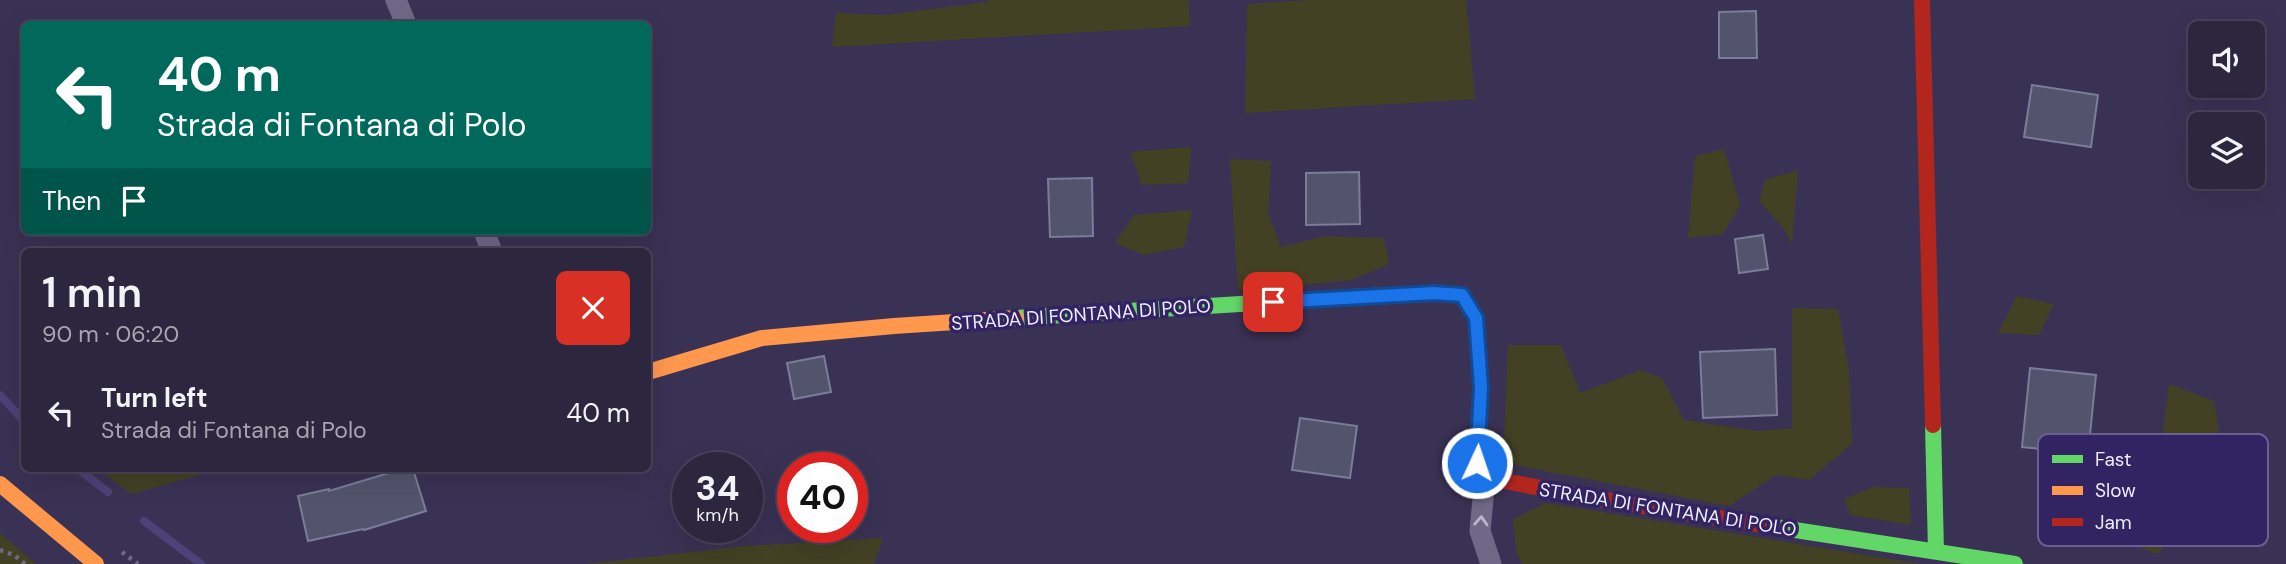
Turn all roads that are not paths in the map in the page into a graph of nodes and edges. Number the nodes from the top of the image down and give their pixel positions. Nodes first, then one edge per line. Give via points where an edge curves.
1 (397, 0) edge
2 (1922, 0) edge
3 (405, 21) edge
4 (651, 371) edge
5 (1485, 477) junction
6 (0, 484) edge
7 (1936, 551) junction
8 (96, 564) edge
9 (1491, 564) edge
10 (2015, 564) edge

1 - 3 street
2 - 7 street
4 - 5 street, STRADA DI FONTANA DI POLO via 762,338 1354,297 1462,295 1476,318 1481,388 1477,463
5 - 7 street, STRADA DI FONTANA DI POLO
9 -> 5 street via 1480,531
6 - 8 street
7 - 10 street, STRADA DI FONTANA DI POLO

